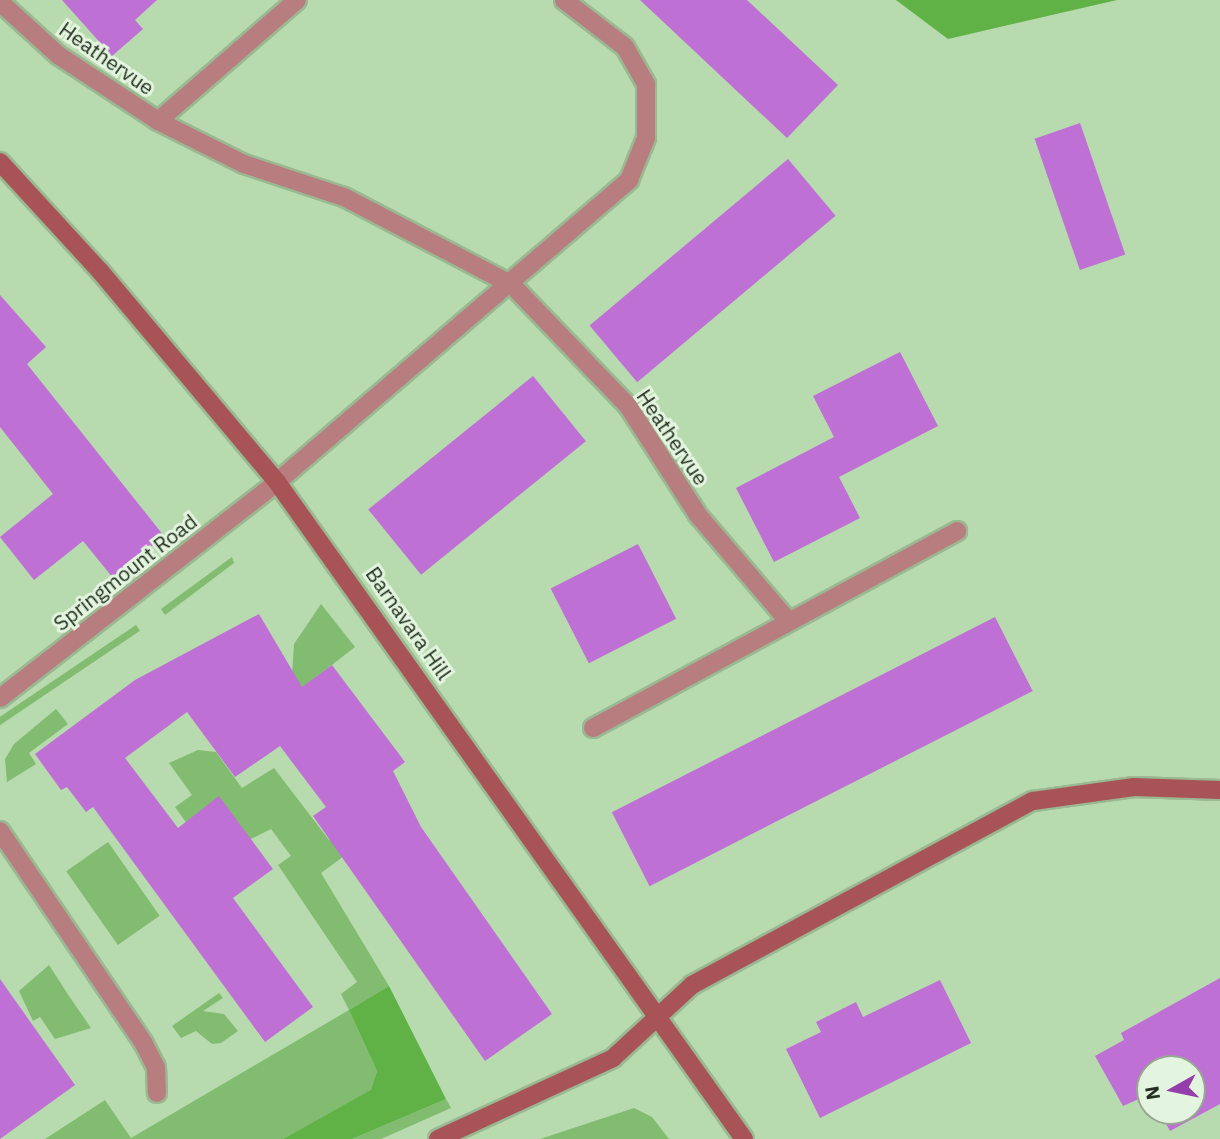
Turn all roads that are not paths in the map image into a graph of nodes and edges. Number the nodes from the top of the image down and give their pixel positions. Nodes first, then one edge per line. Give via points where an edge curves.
1 (297, 0) edge
2 (564, 0) edge
3 (0, 2) edge
4 (158, 121) junction
5 (0, 162) edge
6 (512, 285) junction
7 (277, 482) junction
8 (957, 531) dead end
9 (789, 622) junction
10 (0, 698) edge
11 (593, 728) dead end
12 (1220, 790) edge
13 (0, 831) edge
14 (660, 1016) junction
15 (157, 1093) dead end
16 (438, 1139) edge
17 (744, 1139) edge

1 - 4 street, Heathervue
2 - 6 street via 625,47 646,84 646,138 629,180
3 - 4 street, Heathervue via 58,55
4 - 6 street, Heathervue via 244,164 344,197
5 - 7 street, Barnavara Hill via 100,271
6 - 7 street
6 - 9 street, Heathervue via 628,406 698,515
7 - 10 street, Springmount Road
7 - 14 street, Barnavara Hill
8 - 9 street
9 - 11 street
12 - 14 street via 1134,787 1033,801 692,985
13 - 15 street via 143,1042 156,1067
14 - 16 street via 613,1058
14 - 17 street, Barnavara Hill

